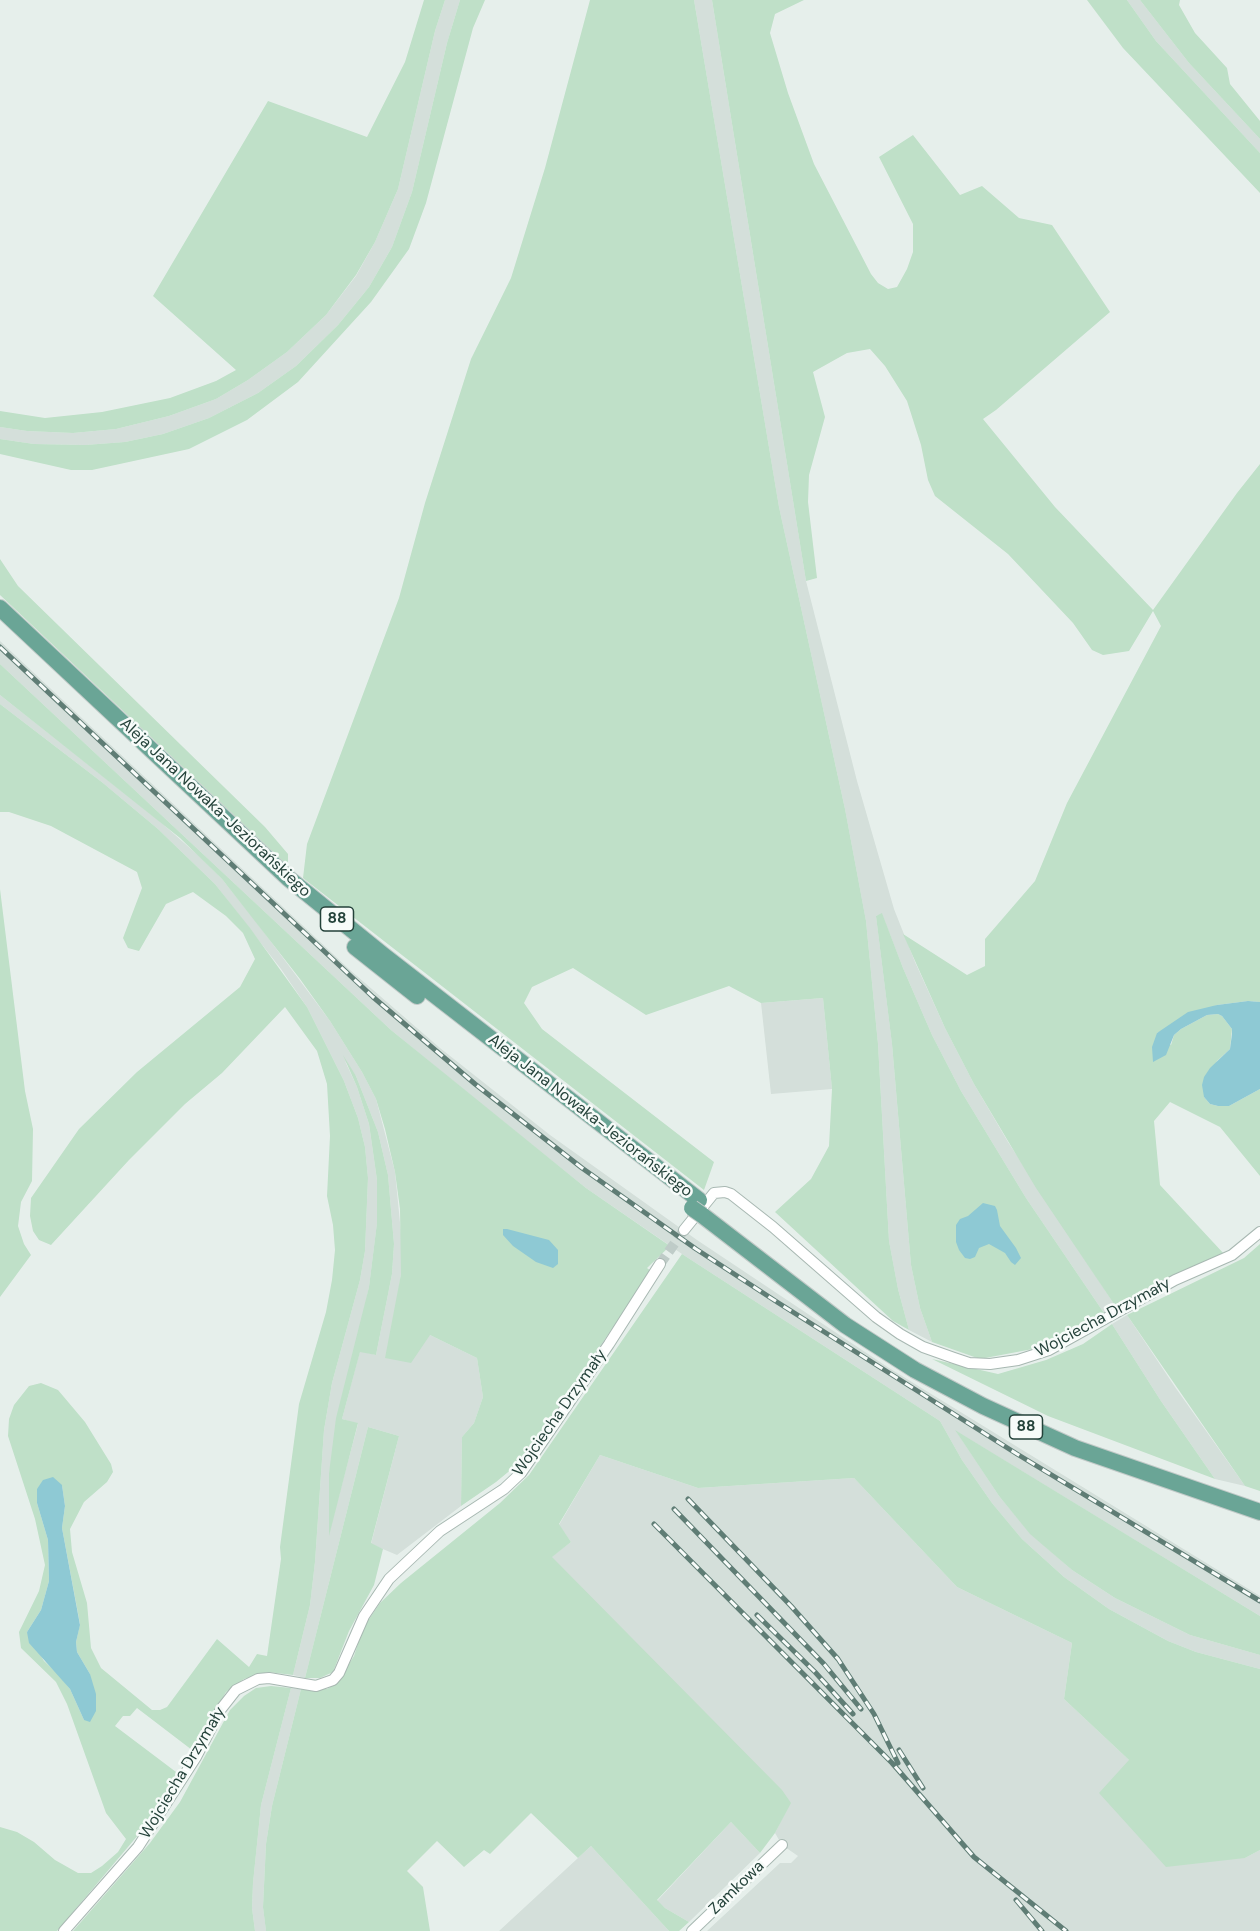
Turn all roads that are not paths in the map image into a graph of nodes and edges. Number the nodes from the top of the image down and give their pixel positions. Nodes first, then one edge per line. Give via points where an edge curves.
1 (0, 608) edge
2 (0, 622) edge
3 (700, 1207) junction
4 (684, 1230) tunnel mouth
5 (1260, 1232) edge
6 (660, 1264) tunnel mouth
7 (1260, 1501) edge
8 (1260, 1512) edge
9 (782, 1845) dead end
10 (64, 1931) edge
11 (692, 1931) edge

1 - 3 main road, Aleja Jana Nowaka-Jeziorańskiego / 88 via 288,878
2 - 3 main road, Aleja Jana Nowaka-Jeziorańskiego / 88 via 280,886 377,965
3 - 7 main road, Aleja Jana Nowaka-Jeziorańskiego / 88 via 919,1360 1079,1437
3 - 8 main road, Aleja Jana Nowaka-Jeziorańskiego / 88 via 845,1325 915,1370 1075,1448
4 - 5 street, Wojciecha Drzymały via 714,1193 731,1194 888,1327 936,1353 990,1364 1049,1350 1175,1280 1232,1255
6 - 10 street, Wojciecha Drzymały via 521,1473 504,1489 440,1531 389,1579 364,1616 333,1680 316,1686 258,1679 236,1690 138,1847
9 - 11 street, Zamkowa

